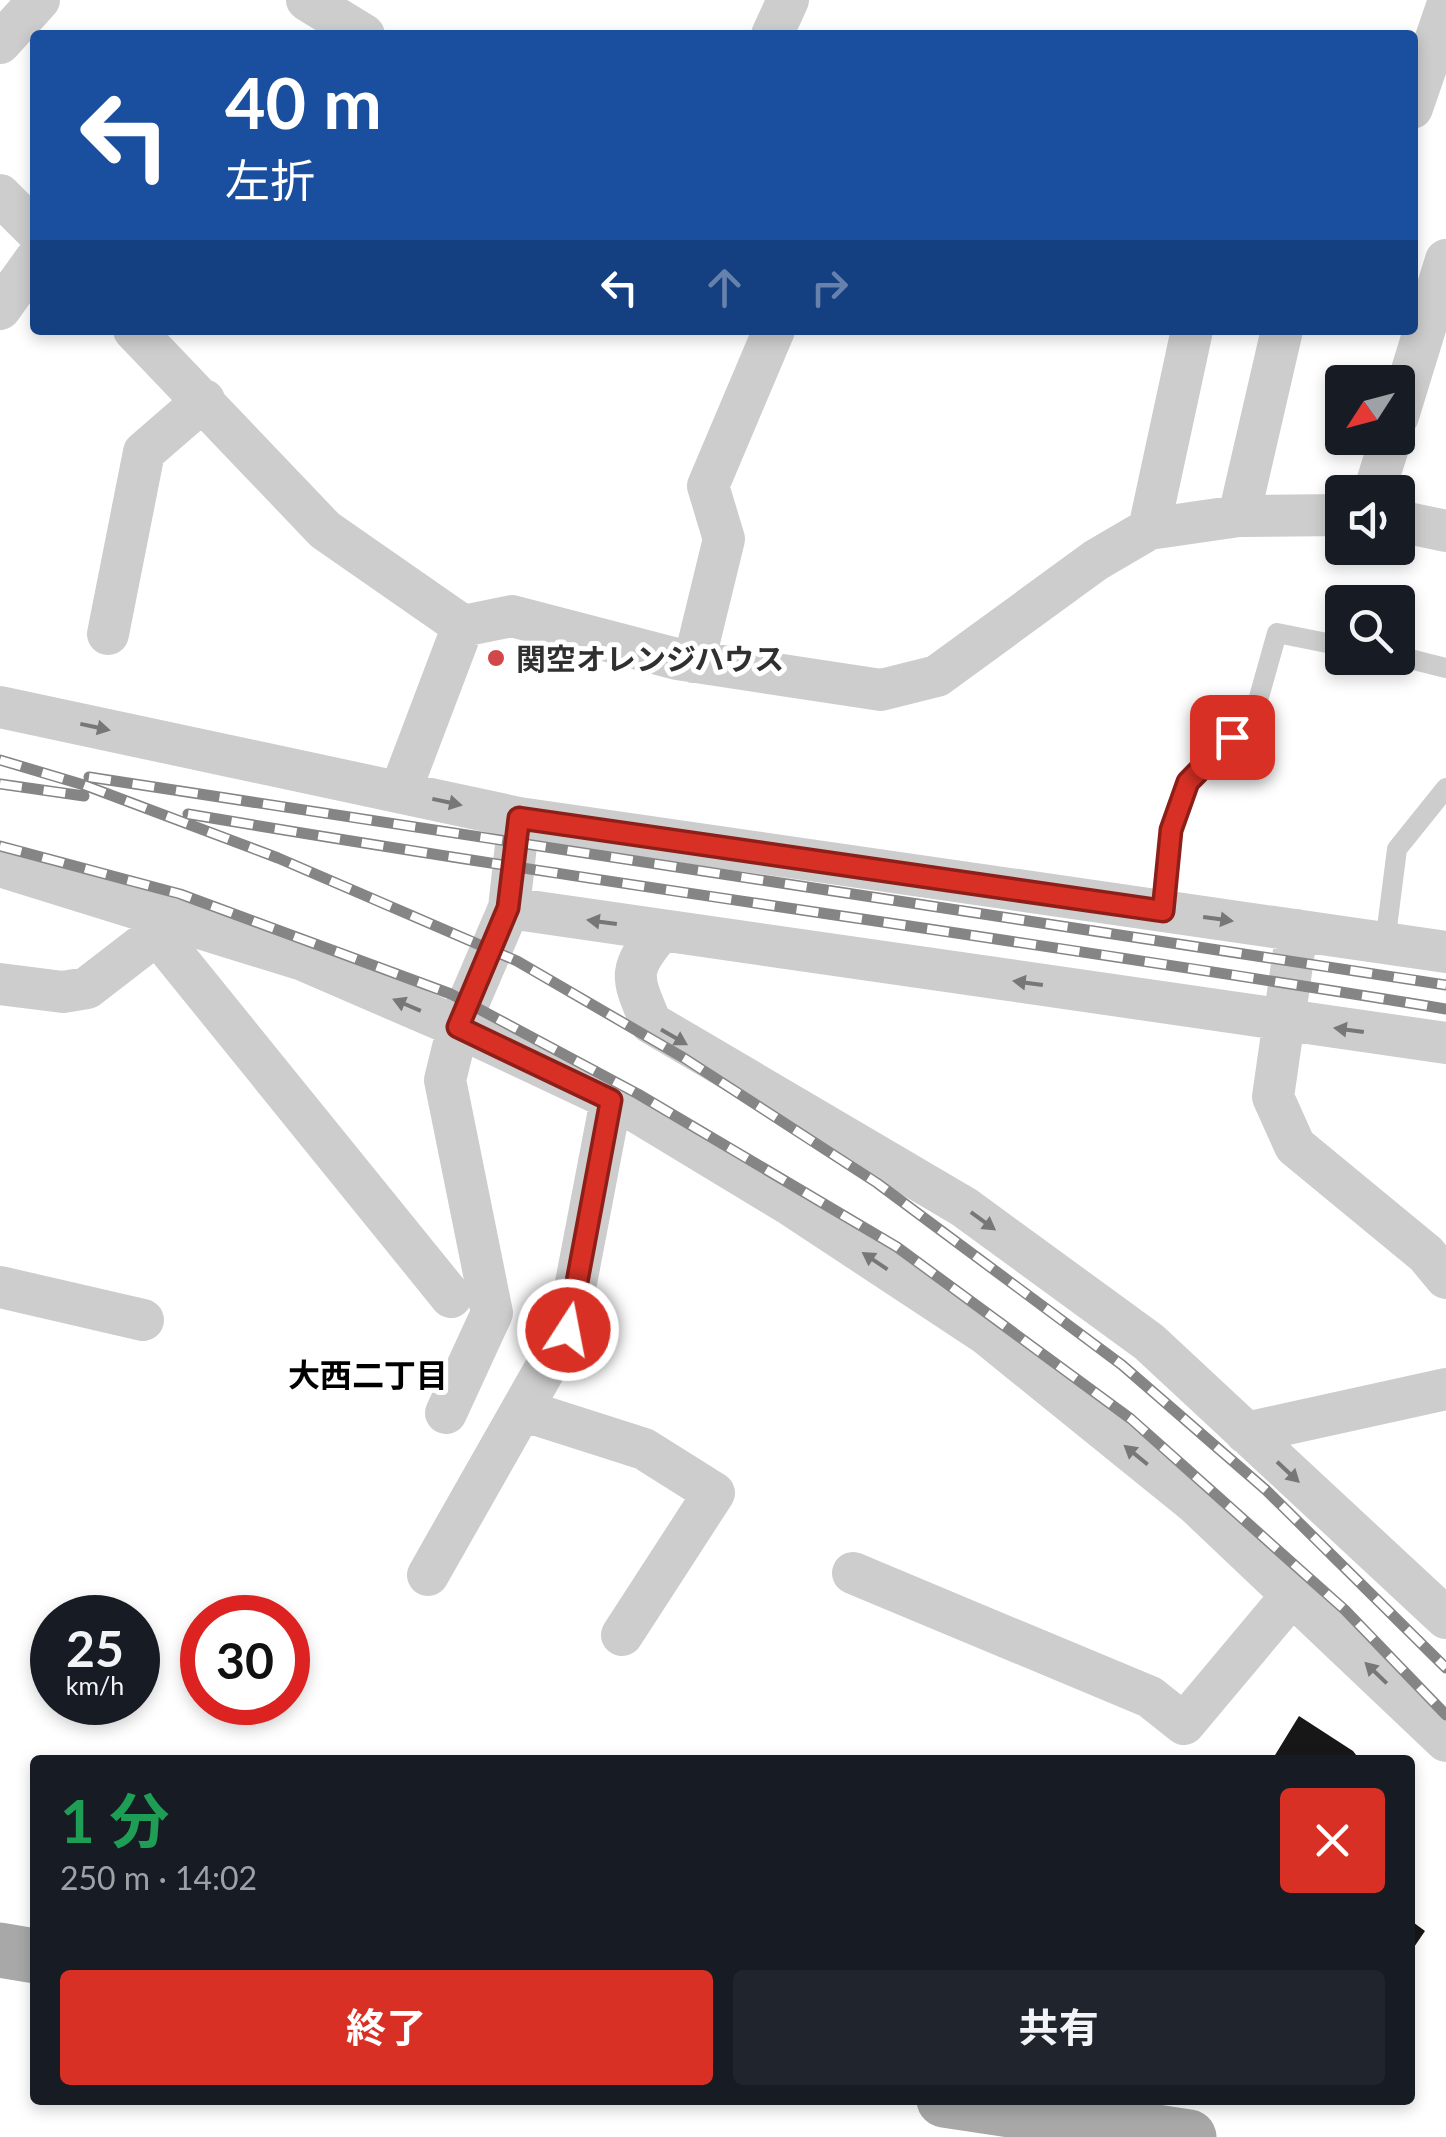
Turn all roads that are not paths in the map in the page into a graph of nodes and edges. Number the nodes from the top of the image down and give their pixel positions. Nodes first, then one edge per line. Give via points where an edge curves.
1 (788, 0) edge
2 (35, 1) edge
3 (311, 1) edge
4 (1446, 8) edge
5 (356, 30) edge
6 (774, 30) edge
7 (0, 43) edge
8 (1427, 89) edge
9 (0, 195) edge
10 (30, 225) edge
11 (1446, 260) edge
12 (30, 267) edge
13 (0, 308) edge
14 (139, 335) edge
15 (772, 335) edge
16 (1191, 335) edge
17 (1281, 335) edge
18 (1414, 365) edge
19 (204, 400) junction
20 (1325, 515) edge
21 (1239, 516) junction
22 (1415, 524) edge
23 (1149, 529) junction
24 (1446, 530) edge
25 (463, 626) junction
26 (108, 634) dead end
27 (1325, 643) edge
28 (1415, 660) edge
29 (694, 662) junction
30 (1446, 668) edge
31 (0, 707) edge
32 (1446, 788) edge
33 (400, 792) junction
34 (519, 818) junction
35 (0, 866) edge
36 (508, 908) junction
37 (1163, 911) junction
38 (157, 925) junction
39 (662, 930) junction
40 (1298, 930) junction
41 (1386, 943) junction
42 (1446, 952) edge
43 (0, 984) edge
44 (1284, 1020) junction
45 (458, 1027) junction
46 (1446, 1044) edge
47 (611, 1100) junction
48 (1446, 1278) edge
49 (0, 1287) edge
50 (451, 1297) dead end
51 (143, 1320) dead end
52 (1446, 1389) edge
53 (522, 1410) junction
54 (446, 1413) dead end
55 (1246, 1432) junction
56 (852, 1573) dead end
57 (428, 1575) dead end
58 (1293, 1594) junction
59 (1446, 1618) edge
60 (622, 1635) dead end
61 (1446, 1741) edge
62 (0, 1950) edge
63 (30, 1955) edge
64 (968, 2105) edge
65 (1086, 2130) edge
66 (1189, 2137) edge

1 - 6 street
2 - 7 street
3 - 5 street
4 - 8 street
9 - 10 street
11 - 18 street
12 - 13 street
14 - 19 street
15 - 29 street via 708,486 724,538
16 - 23 street
17 - 21 street
19 - 25 street via 325,530
19 - 26 street via 144,452
20 - 21 street
21 - 23 street
22 - 24 street
23 - 29 street via 937,676 881,690
25 - 29 street via 512,616
25 - 33 street
27 - 37 lane via 1277,633 1254,714 1188,782 1171,830
28 - 30 lane
31 -> 33 street
32 - 41 lane via 1397,849
33 -> 34 street
34 - 36 street
34 - 37 street
35 - 38 street
39 -> 36 street
36 - 45 street
37 -> 40 street
38 - 43 street via 87,988 63,992
45 -> 38 street via 303,960
38 - 50 street
44 -> 39 street
39 -> 55 street via 638,958 635,986 650,1023 964,1207 1149,1342
40 - 41 street
40 - 44 street
41 - 42 street
46 -> 44 street
44 - 48 street via 1273,1097 1295,1146
45 - 47 street
45 - 54 street via 445,1080 492,1313
47 - 53 street via 568,1330
58 -> 47 street via 1196,1504 986,1334 789,1204
49 - 51 street
52 - 55 street
53 - 57 street
53 - 60 street via 644,1448 714,1493
55 -> 59 street
56 - 58 street via 1150,1697 1184,1724
61 -> 58 street
62 - 63 main road
64 - 65 main road
65 - 66 main road

